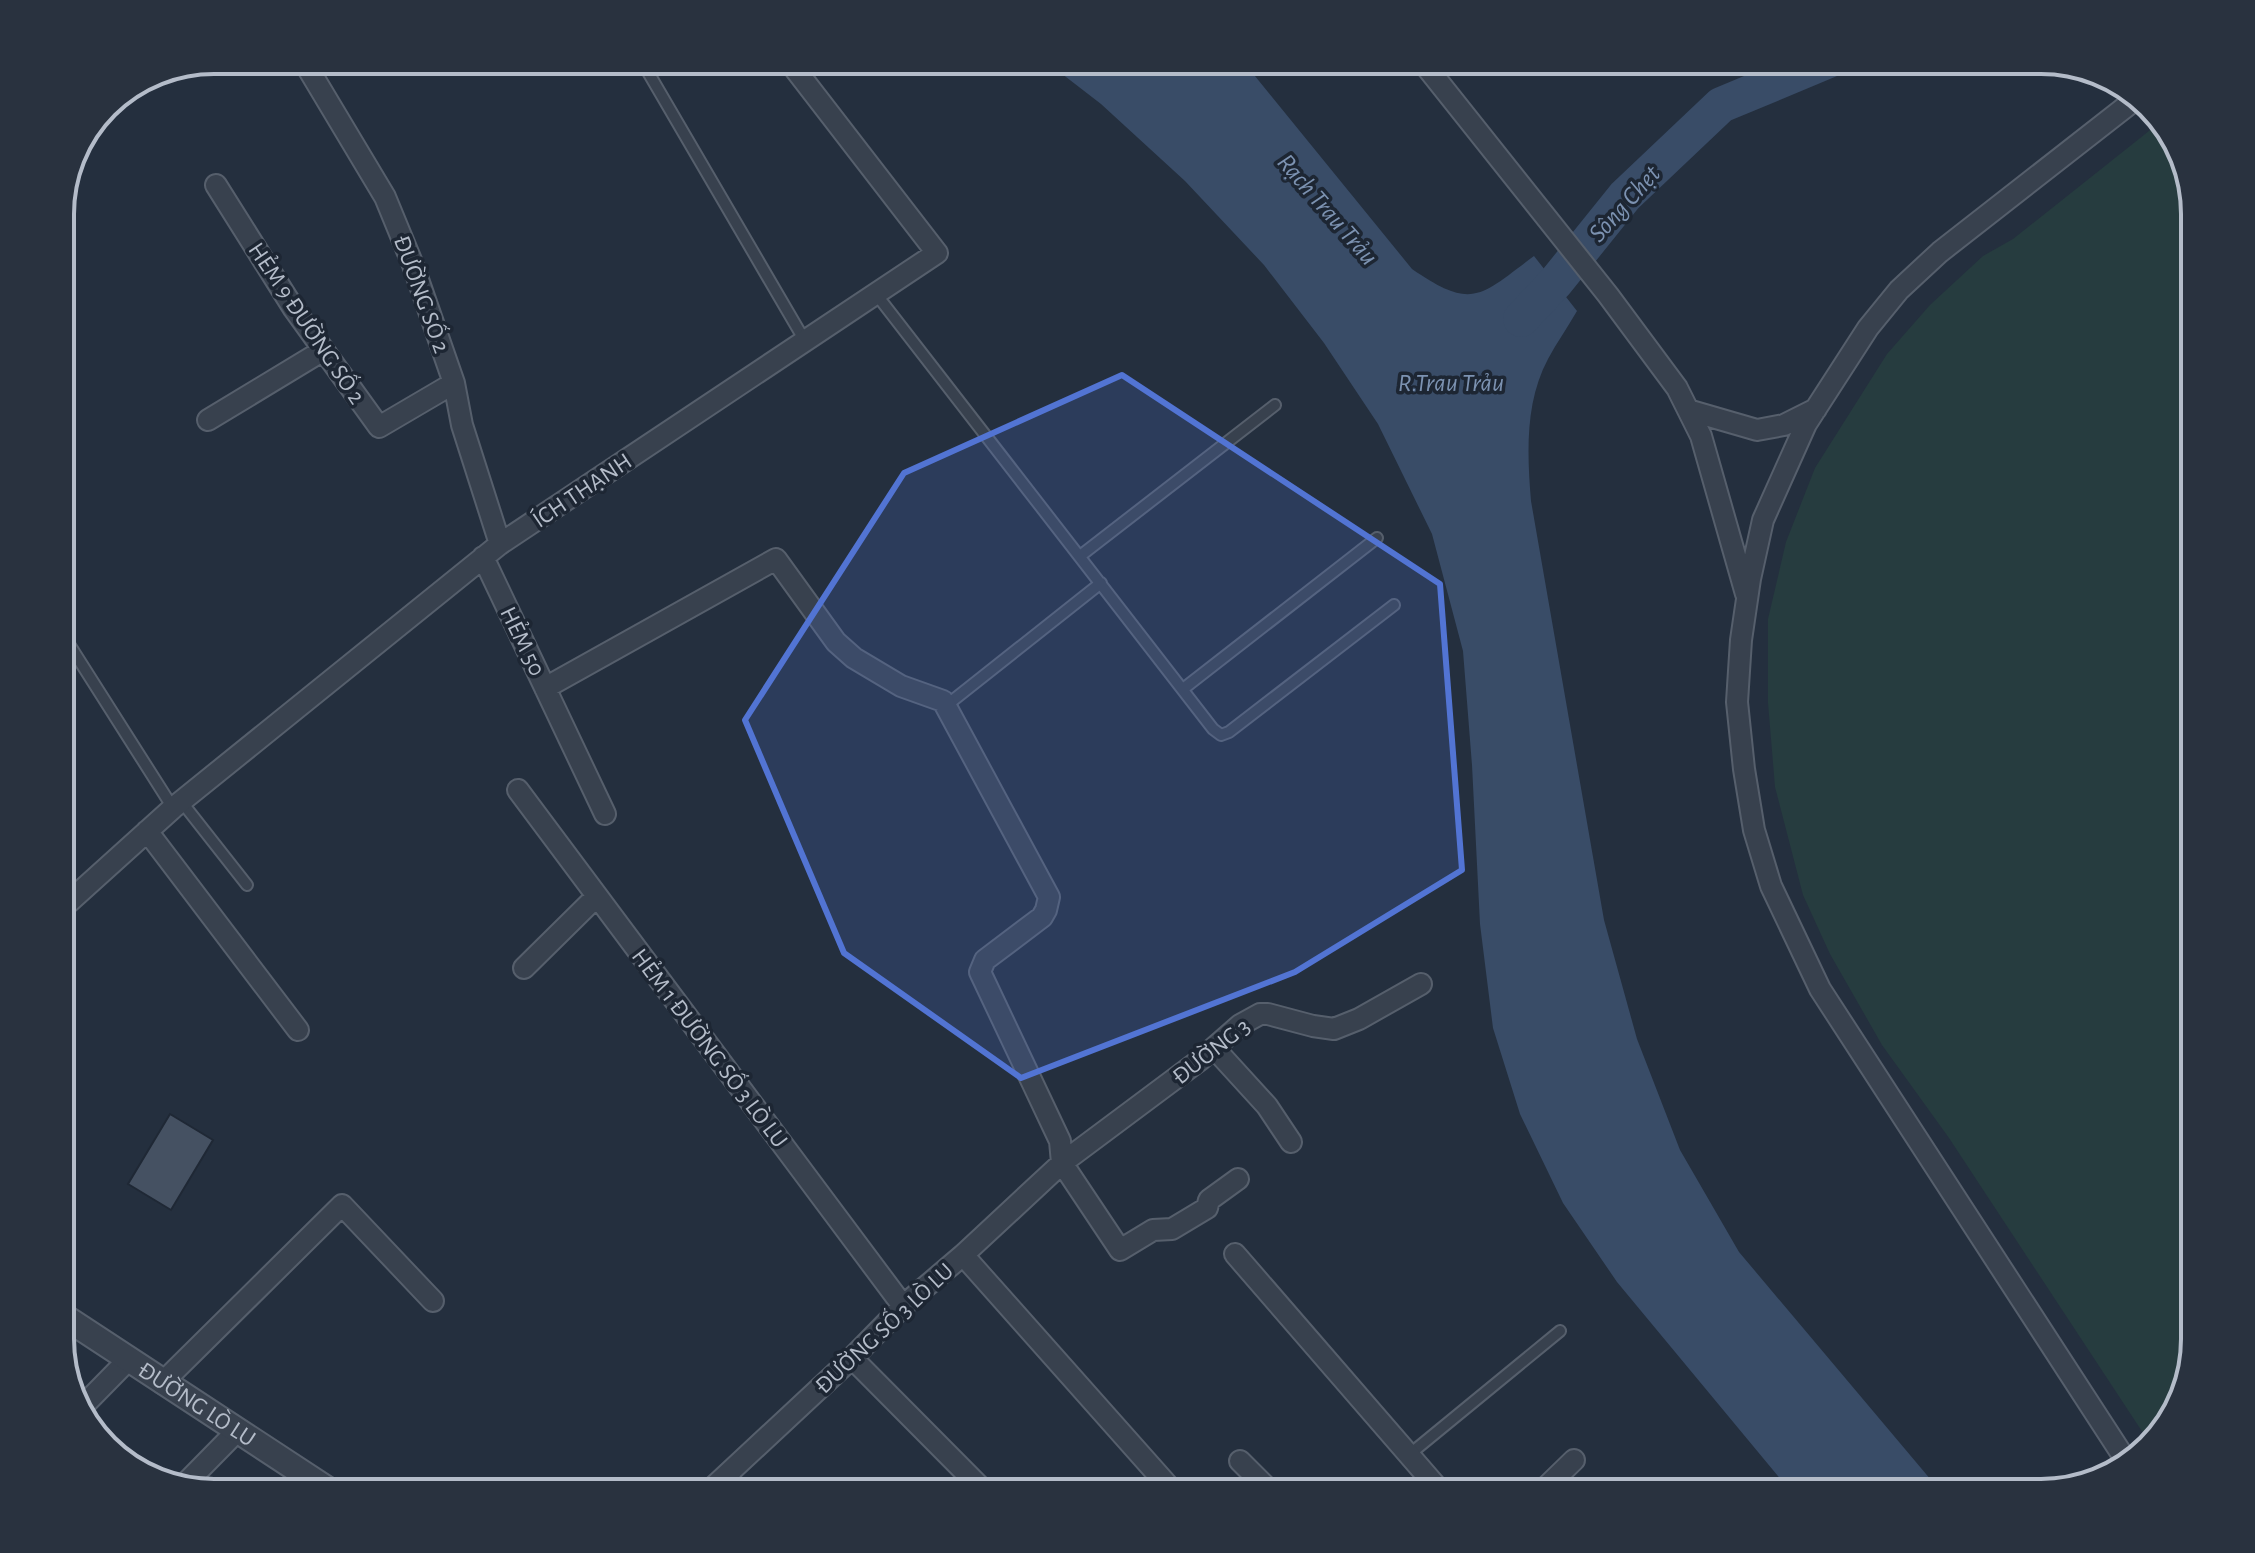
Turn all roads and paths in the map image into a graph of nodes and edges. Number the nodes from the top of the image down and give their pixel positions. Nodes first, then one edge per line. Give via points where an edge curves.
1 (316, 74) edge
2 (649, 74) edge
3 (799, 74) edge
4 (1432, 74) edge
5 (2128, 105) edge
6 (216, 185) dead end
7 (876, 294) junction
8 (805, 341) junction
9 (322, 351) junction
10 (454, 383) junction
11 (1275, 405) dead end
12 (1816, 409) junction
13 (1688, 410) junction
14 (208, 420) dead end
15 (1377, 538) dead end
16 (500, 544) junction
17 (1080, 556) junction
18 (483, 557) junction
19 (1101, 583) junction
20 (1747, 598) junction
21 (1394, 605) dead end
22 (74, 651) edge
23 (545, 688) junction
24 (1183, 689) junction
25 (947, 705) junction
26 (518, 790) dead end
27 (177, 804) junction
28 (605, 814) dead end
29 (147, 831) junction
30 (247, 885) dead end
31 (597, 896) junction
32 (74, 897) edge
33 (524, 968) dead end
34 (1421, 984) dead end
35 (298, 1030) dead end
36 (1215, 1049) junction
37 (1291, 1142) dead end
38 (1062, 1163) junction
39 (1238, 1179) dead end
40 (1235, 1254) dead end
41 (963, 1255) junction
42 (433, 1301) dead end
43 (903, 1306) junction
44 (74, 1323) edge
45 (1560, 1331) dead end
46 (852, 1358) junction
47 (129, 1359) junction
48 (162, 1383) junction
49 (89, 1400) edge
50 (238, 1430) junction
51 (2121, 1453) edge
52 (1410, 1454) junction
53 (1574, 1460) dead end
54 (1240, 1461) dead end
55 (729, 1472) junction
56 (192, 1477) edge
57 (312, 1479) edge
58 (722, 1479) edge
59 (735, 1479) edge
60 (972, 1479) edge
61 (1162, 1479) edge
62 (1258, 1479) edge
63 (1431, 1479) edge
64 (1554, 1479) edge

1 - 10 street, ĐƯỜNG SỐ 2 via 385,197
2 - 8 lane
3 - 7 street, ÍCH THẠNH via 937,253
4 - 13 street via 1608,295
5 - 12 street via 1899,290
6 - 9 street, HẺM 9 ĐƯỜNG SỐ 2
7 - 8 street, ÍCH THẠNH
7 - 17 lane
8 - 16 street, ÍCH THẠNH
9 - 10 street, HẺM 9 ĐƯỜNG SỐ 2 via 379,427
9 - 14 street
10 - 16 street, ĐƯỜNG SỐ 2
11 - 17 lane
12 - 13 street via 1784,425 1757,430
12 - 20 street via 1763,520
13 - 20 street via 1705,448
15 - 24 lane
16 - 18 street, ÍCH THẠNH
17 - 19 lane
18 - 23 street, HẺM 50
18 - 27 street, ÍCH THẠNH
19 - 24 lane
19 - 25 lane
20 - 51 street via 1737,702 1754,830 1771,886 1820,989
21 - 24 lane via 1225,734 1213,729
22 - 27 lane
23 - 25 street via 776,559 846,652 901,686
23 - 28 street, HẺM 50
25 - 38 street via 1049,897 1042,917 985,960 980,972 1060,1141
26 - 31 street, HẺM 1 ĐƯỜNG SỐ 3 LÒ LU
27 - 29 street, ÍCH THẠNH
27 - 30 lane
29 - 32 street, ÍCH THẠNH
29 - 35 street
31 - 33 street
31 - 43 street, HẺM 1 ĐƯỜNG SỐ 3 LÒ LU
34 - 36 street, ĐƯỜNG 3 via 1334,1029 1260,1014
36 - 37 street via 1267,1106
36 - 38 street, ĐƯỜNG 3
38 - 39 street via 1120,1250 1207,1208 1209,1200
38 - 41 street, ĐƯỜNG SỐ 3 LÒ LU
40 - 52 street
41 - 43 street, ĐƯỜNG SỐ 3 LÒ LU
41 - 61 street
42 - 48 street via 342,1205
43 - 46 street, ĐƯỜNG SỐ 3 LÒ LU
44 - 47 street, ĐƯỜNG LÒ LU
45 - 52 lane
46 - 55 street, ĐƯỜNG SỐ 3 LÒ LU
46 - 60 street
47 - 48 street, ĐƯỜNG LÒ LU
47 - 49 street
48 - 50 street, ĐƯỜNG LÒ LU
50 - 56 street
50 - 57 street, ĐƯỜNG LÒ LU
52 - 63 street
53 - 64 street
54 - 62 street
55 - 58 street, ĐƯỜNG SỐ 3 LÒ LU
55 - 59 lane

